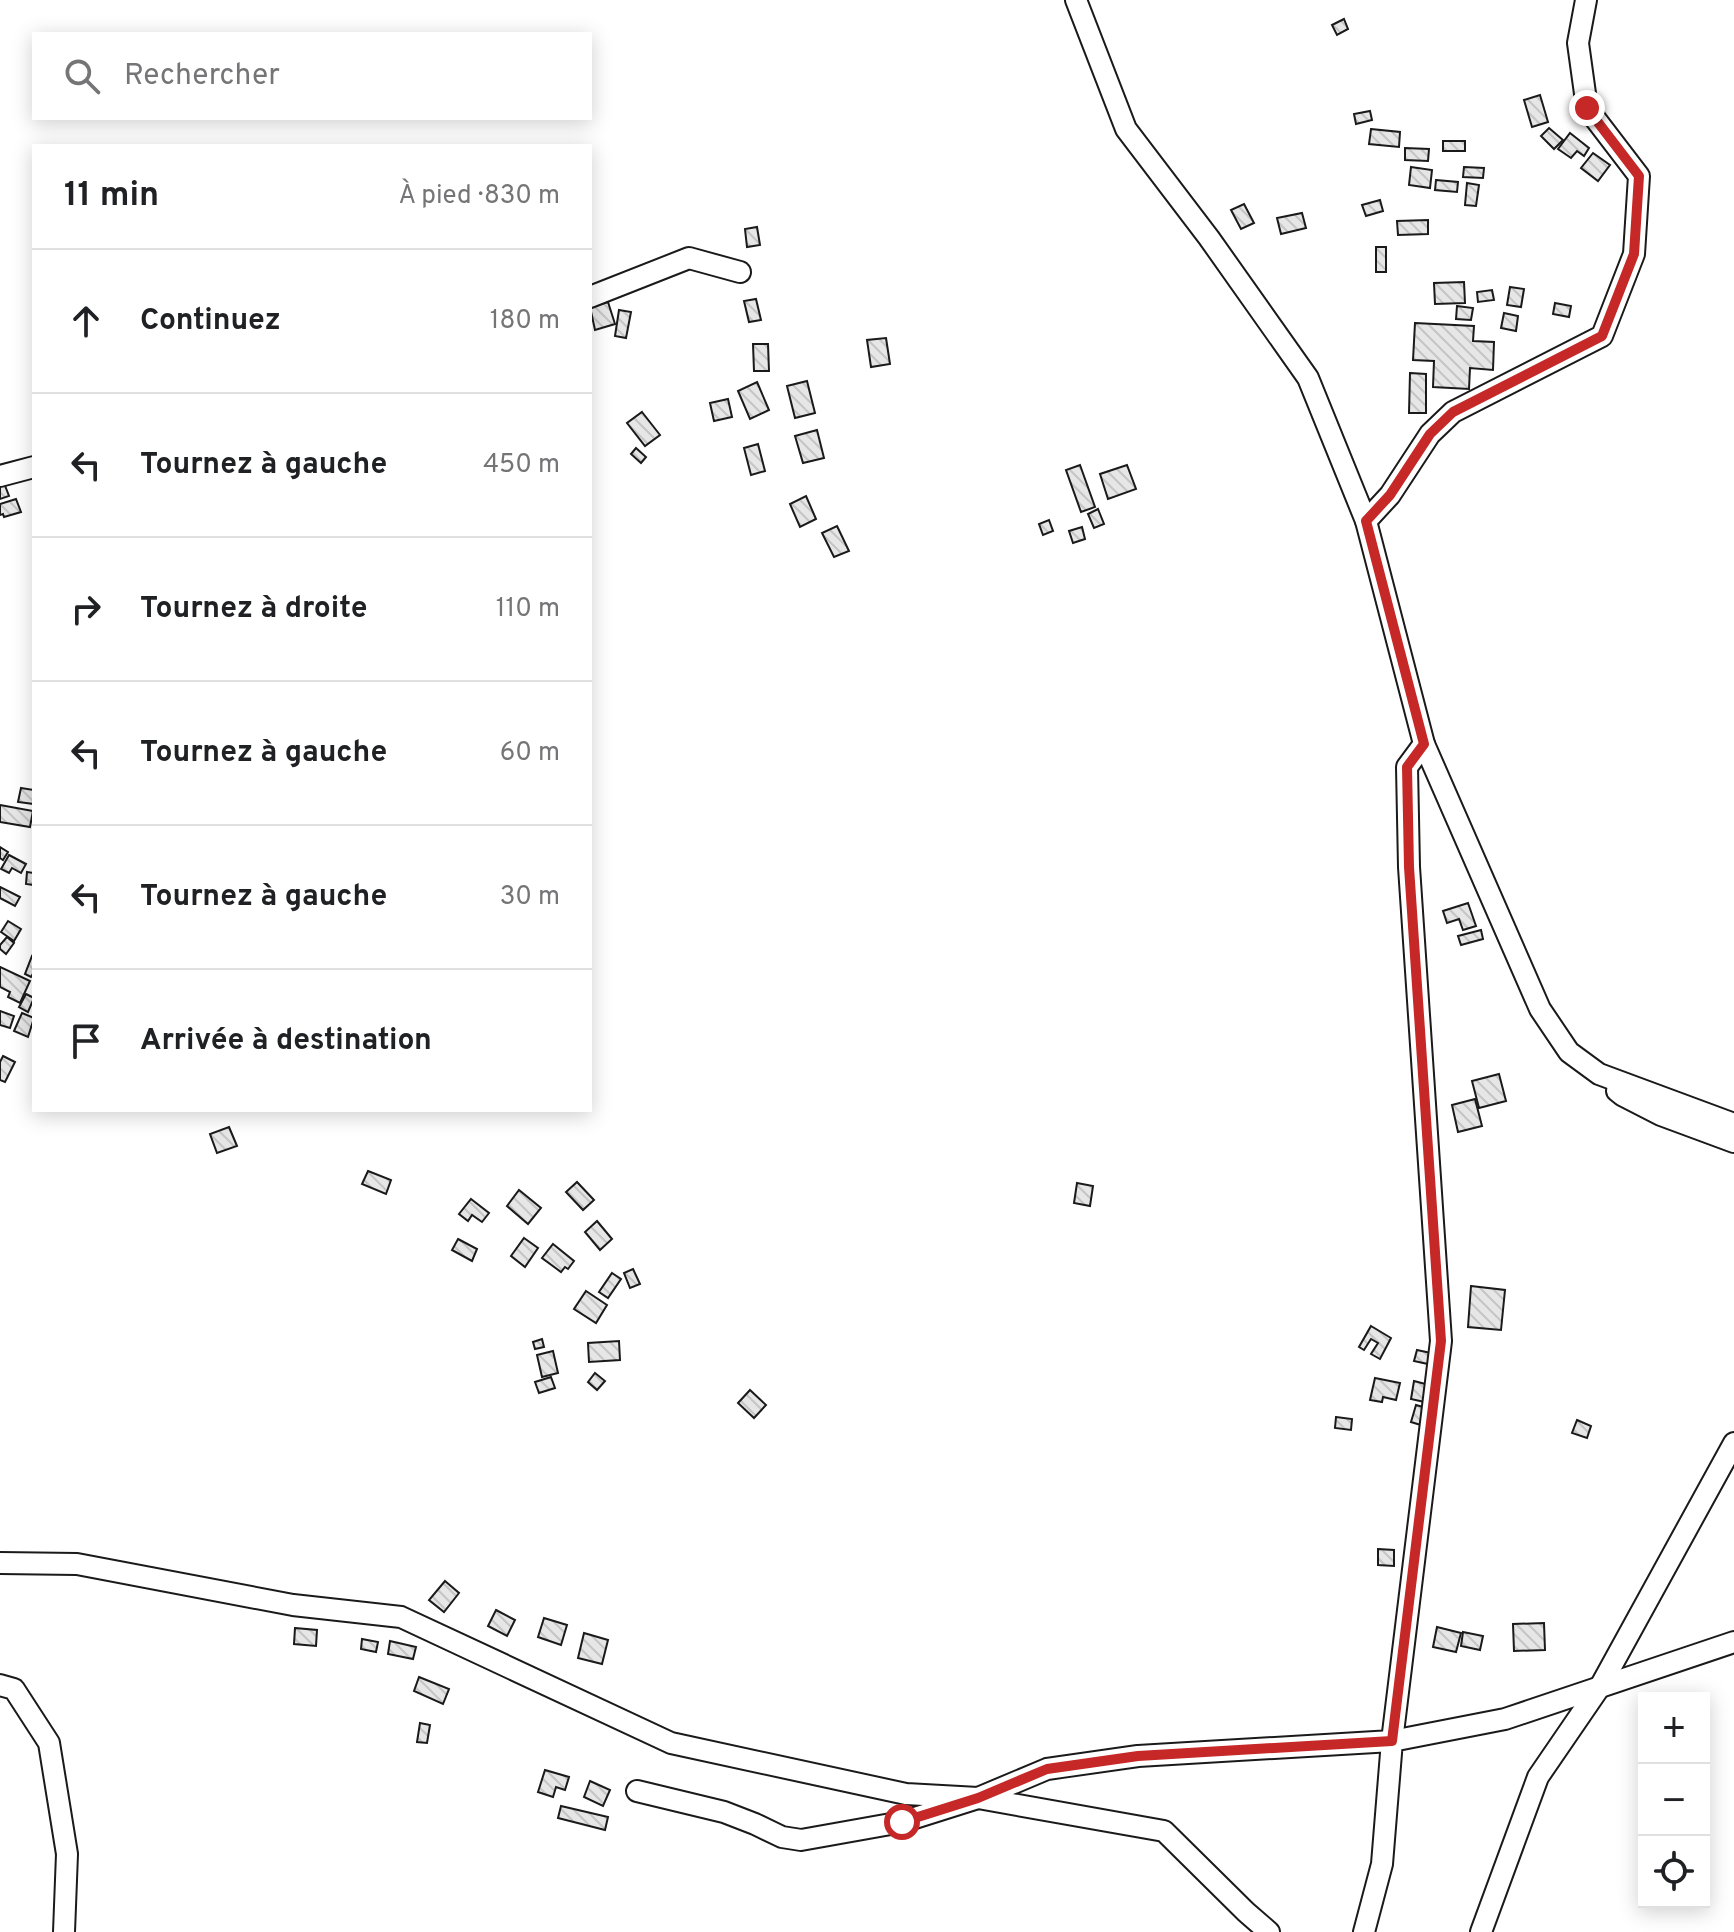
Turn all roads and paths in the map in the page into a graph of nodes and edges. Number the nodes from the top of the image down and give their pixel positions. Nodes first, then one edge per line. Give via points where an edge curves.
1 (1076, 0) edge
2 (1586, 0) edge
3 (740, 272) dead end
4 (592, 296) edge
5 (32, 468) edge
6 (0, 476) edge
7 (1366, 521) junction
8 (1424, 744) junction
9 (1599, 1074) junction
10 (1734, 1124) edge
11 (1734, 1142) edge
12 (1734, 1443) edge
13 (0, 1563) edge
14 (1734, 1642) edge
15 (0, 1685) edge
16 (1601, 1685) junction
17 (1392, 1741) junction
18 (637, 1791) dead end
19 (978, 1798) junction
20 (64, 1932) edge
21 (1269, 1932) edge
22 (1364, 1932) edge
23 (1481, 1932) edge

1 - 7 street via 1126,129 1308,378
2 - 7 street via 1578,43 1587,108 1639,176 1634,254 1602,336 1453,412 1430,434
3 - 4 street via 689,258
5 - 6 street
7 - 8 street
8 - 9 street via 1540,1009 1569,1052
8 - 17 street via 1407,767 1409,867 1441,1341
9 - 10 street
9 - 11 street via 1622,1095 1661,1115
12 - 16 street
13 - 19 street via 77,1564 293,1605 401,1617 671,1743 906,1794
14 - 16 street
15 - 20 street via 14,1689 49,1743 67,1854
16 - 17 street via 1505,1719
16 - 23 street via 1538,1777
17 - 19 street via 1138,1756 1047,1769
17 - 22 street via 1382,1864
18 - 19 street via 724,1812 801,1840 902,1822
19 - 21 street via 1164,1831

